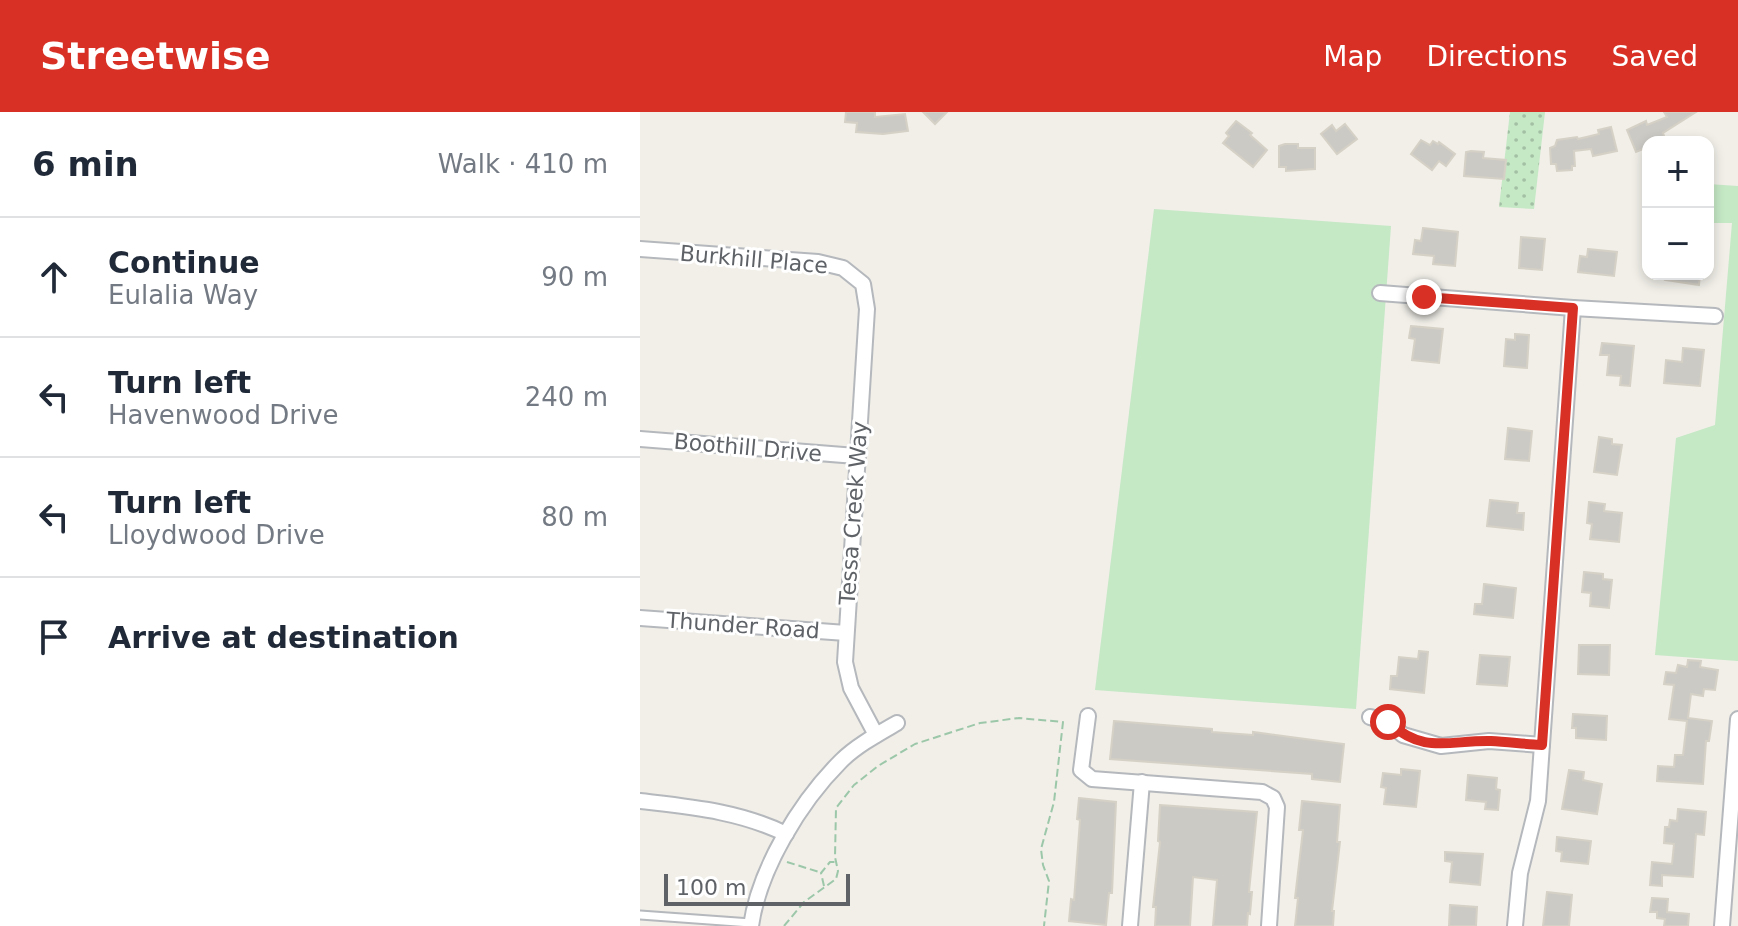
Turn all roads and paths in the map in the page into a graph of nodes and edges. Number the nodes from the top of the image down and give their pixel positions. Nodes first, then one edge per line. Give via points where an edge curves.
1 (640, 249) edge
2 (863, 284) joint
3 (1380, 293) dead end
4 (1573, 308) junction
5 (1715, 316) dead end
6 (640, 439) edge
7 (856, 456) junction
8 (640, 618) edge
9 (846, 633) junction
10 (1088, 716) dead end
11 (1370, 717) dead end
12 (1738, 719) edge
13 (897, 723) dead end
14 (876, 735) junction
15 (1542, 745) junction
16 (1142, 782) junction
17 (1736, 786) edge
18 (640, 801) edge
19 (786, 834) junction
20 (787, 862) dead end
21 (836, 862) junction
22 (821, 873) junction
23 (824, 888) junction
24 (640, 915) edge
25 (751, 924) edge
26 (784, 926) edge
27 (1044, 926) edge
28 (1130, 926) edge
29 (1269, 926) edge
30 (1515, 926) edge
31 (1722, 926) edge

1 - 2 street, Burkhill Place via 818,262 843,268
2 - 7 street, Tessa Creek Way via 867,309
3 - 4 street
4 - 5 street
4 - 15 street
6 - 7 street, Boothill Drive
7 - 9 street, Tessa Creek Way
8 - 9 street, Thunder Road
9 - 14 street, Tessa Creek Way via 851,688
10 - 16 street via 1081,770 1092,779
11 - 15 street via 1388,722 1403,735 1441,746 1489,741
12 - 17 street
13 - 14 street
14 - 19 street via 842,760
15 - 30 street via 1538,801 1520,873
16 - 28 street
16 - 29 street via 1262,792 1273,798 1277,807
17 - 31 street
18 - 19 street via 710,809
19 - 25 street via 766,872
20 - 22 path
21 - 22 path
21 - 23 path via 836,879
21 - 27 path via 836,808 878,766 915,744 980,723 1019,718 1063,722 1054,802 1041,849 1049,881
22 - 23 path
23 - 26 path
24 - 25 lane

